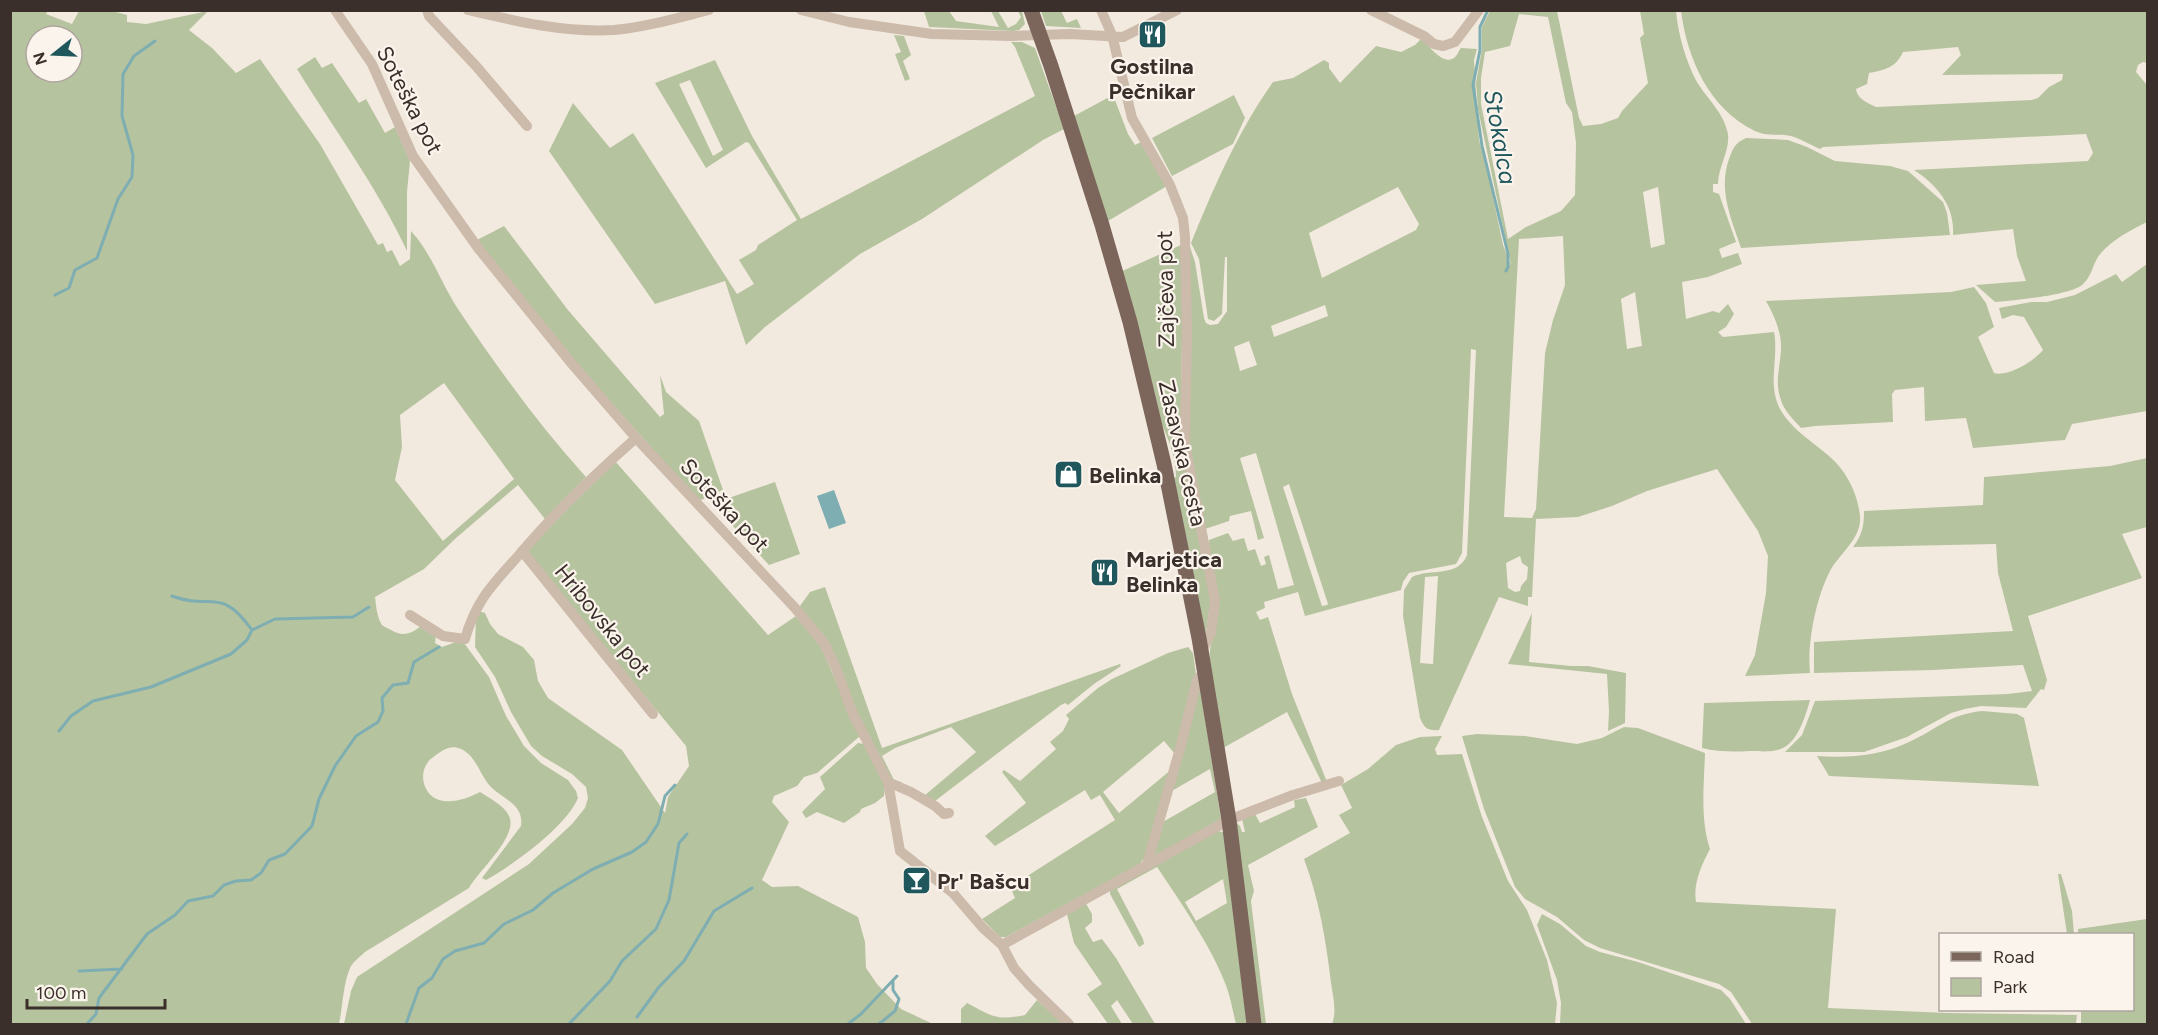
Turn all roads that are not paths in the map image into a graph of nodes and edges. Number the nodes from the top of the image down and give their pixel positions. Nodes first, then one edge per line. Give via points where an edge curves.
1 (335, 10) edge
2 (427, 10) edge
3 (468, 10) edge
4 (709, 10) edge
5 (801, 10) edge
6 (1031, 10) edge
7 (1101, 10) edge
8 (1177, 10) edge
9 (1371, 10) edge
10 (1479, 10) edge
11 (1041, 35) junction
12 (1112, 35) junction
13 (527, 126) dead end
14 (636, 438) junction
15 (522, 551) junction
16 (410, 615) dead end
17 (1202, 652) junction
18 (1204, 671) junction
19 (653, 714) dead end
20 (1339, 781) dead end
21 (888, 782) junction
22 (949, 813) dead end
23 (1229, 820) junction
24 (1147, 864) junction
25 (1002, 945) junction
26 (1069, 1024) edge
27 (1254, 1024) edge

1 - 14 street, Soteška pot via 372,64 413,156 471,239
2 - 13 street
3 - 4 street via 589,30 643,26
5 - 11 street via 849,22 932,34
6 - 11 main road, Zasavska cesta
7 - 12 street, Zajčeva pot
8 - 12 street via 1126,36
9 - 10 street via 1443,46 1455,42
11 - 12 street
11 - 17 main road, Zasavska cesta via 1130,322
12 - 17 street, Zajčeva pot via 1132,118 1170,185 1183,218 1185,444 1215,601 1211,633
14 - 15 street via 587,481
14 - 21 street, Soteška pot via 824,643
15 - 16 street via 480,601 465,639 443,636
15 - 19 street, Hribovska pot
17 - 18 main road, Zasavska cesta
18 - 23 main road, Zasavska cesta
18 - 24 street via 1197,680
20 - 23 street
21 - 22 street via 944,814
21 - 25 street, Soteška pot via 900,851 953,893
23 - 24 street
23 - 27 main road, Zasavska cesta
24 - 25 street
25 - 26 street, Soteška pot via 1014,968

